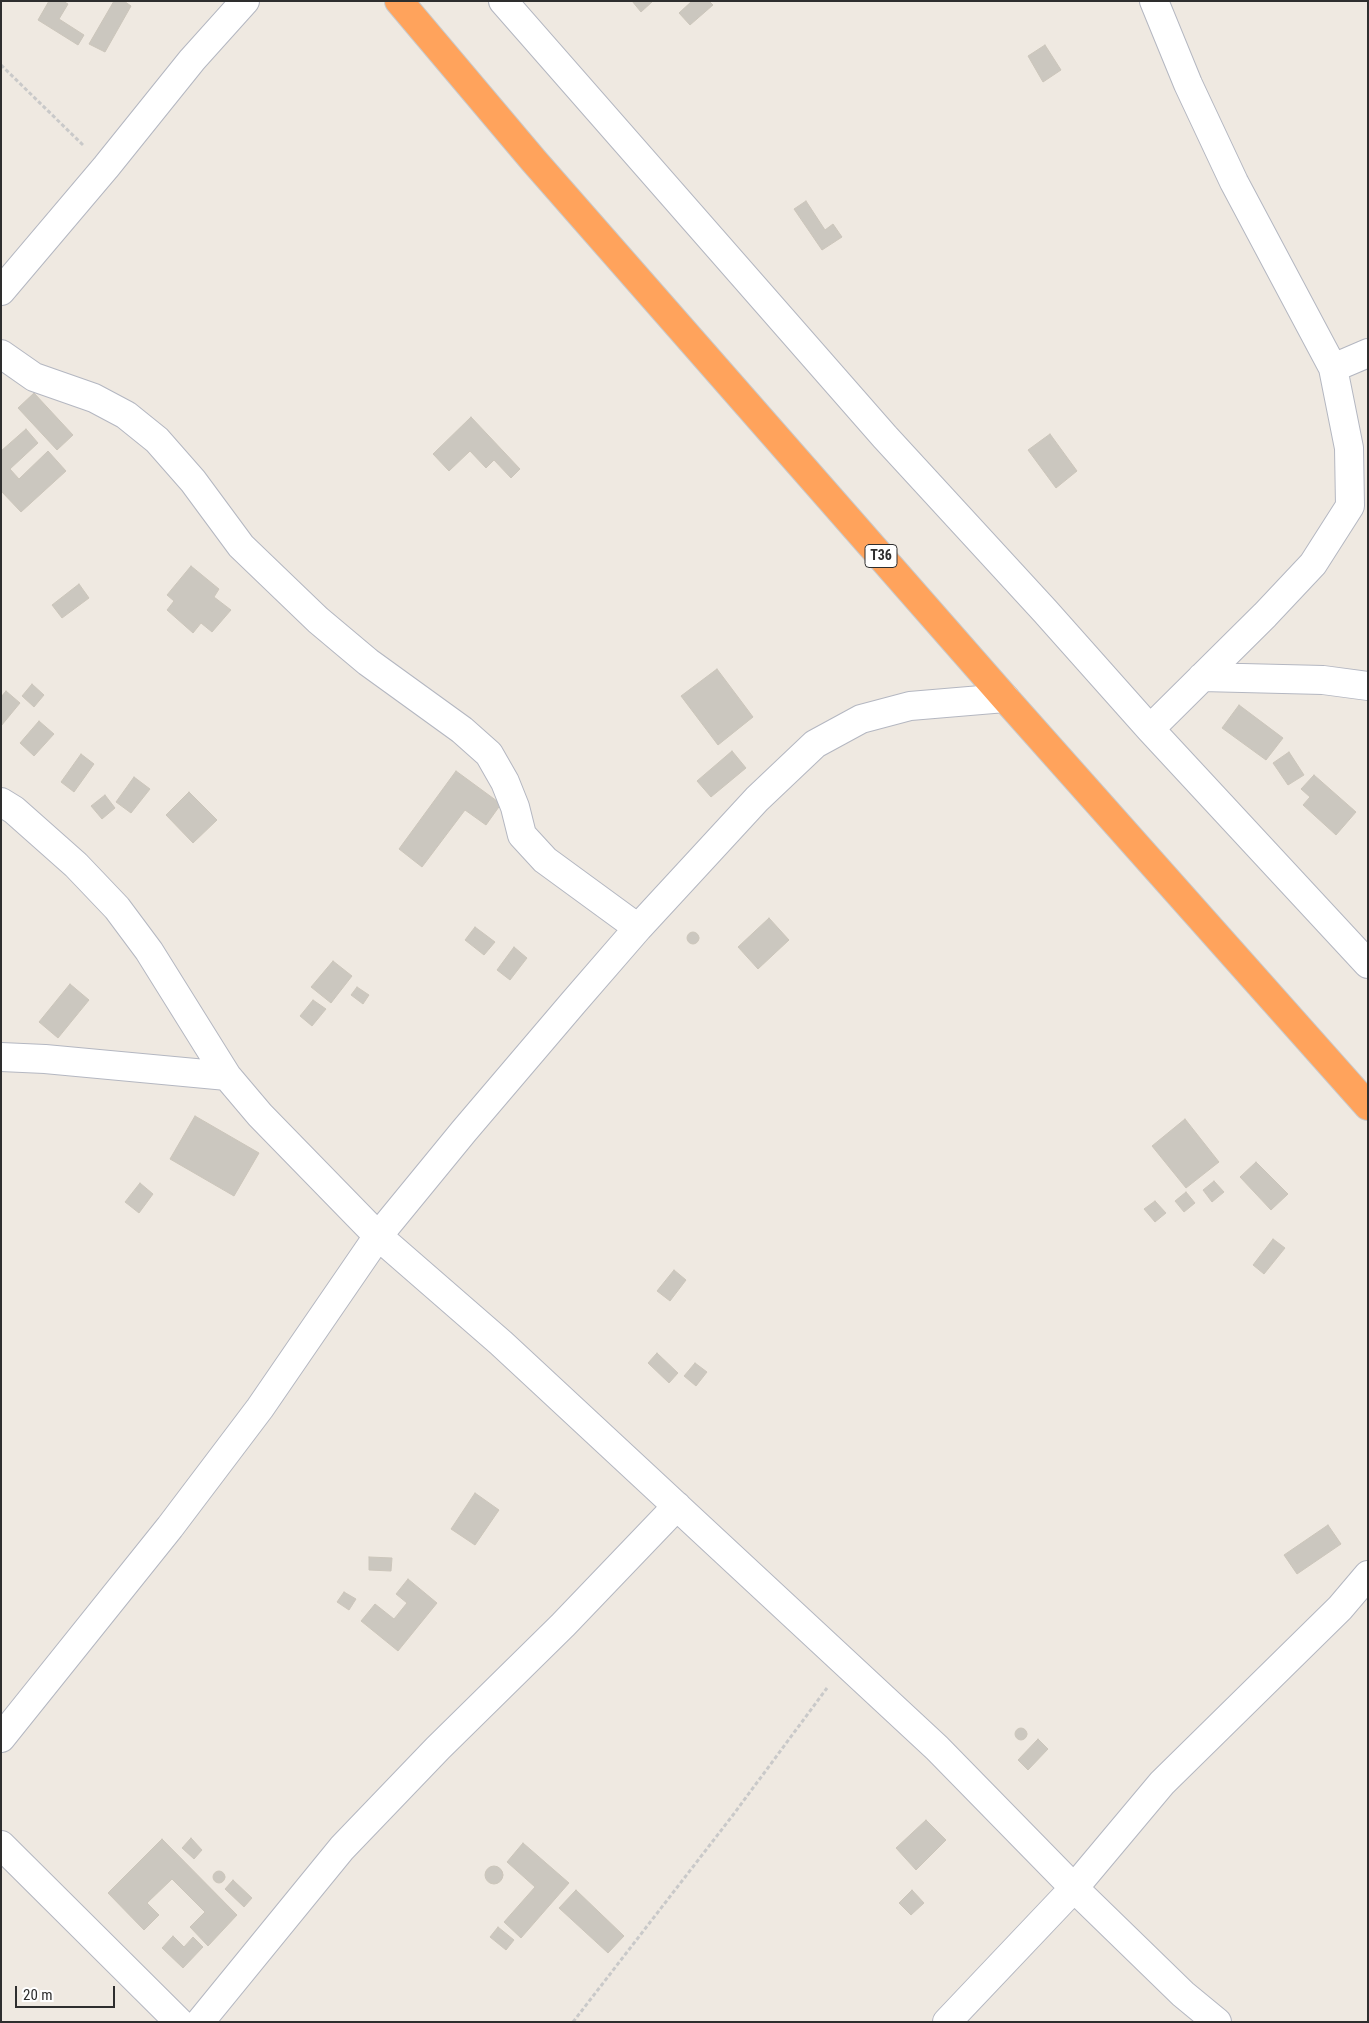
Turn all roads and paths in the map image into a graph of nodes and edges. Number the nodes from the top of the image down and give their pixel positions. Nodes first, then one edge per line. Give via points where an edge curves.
1 (245, 1) edge
2 (399, 1) edge
3 (503, 1) edge
4 (1154, 1) edge
5 (1, 66) edge
6 (106, 167) junction
7 (1, 291) edge
8 (1368, 353) edge
9 (1, 354) edge
10 (1333, 368) junction
11 (1359, 510) edge
12 (1202, 677) junction
13 (1368, 686) edge
14 (1005, 698) junction
15 (1150, 729) junction
16 (1, 802) edge
17 (638, 928) junction
18 (1368, 964) edge
19 (1, 1058) edge
20 (227, 1076) junction
21 (1368, 1106) edge
22 (378, 1236) junction
23 (677, 1506) junction
24 (1368, 1575) edge
25 (845, 1662) junction
26 (1, 1738) edge
27 (1, 1845) edge
28 (1074, 1888) junction
29 (178, 2022) edge
30 (200, 2022) edge
31 (573, 2022) edge
32 (947, 2022) edge
33 (1217, 2022) edge

1 - 6 street via 192,60
2 - 14 highway, T36 via 534,161
3 - 15 street via 885,437
4 - 10 street via 1234,182
5 - 6 path
6 - 7 street
8 - 10 street
9 - 17 street via 34,378 94,398 126,415 157,440 242,546 318,620 489,754 506,782 522,835 545,860
10 - 11 street
11 - 12 street via 1313,564
12 - 13 street via 1323,680
12 - 15 street
14 - 17 street via 910,706 861,719 816,744 756,800
14 - 21 highway, T36
15 - 18 street
16 - 20 street via 76,865 118,908 149,951
17 - 22 street
19 - 20 street
20 - 22 street via 260,1115
22 - 23 street
22 - 26 street via 260,1408 170,1527
23 - 25 street
23 - 30 street via 342,1848
24 - 28 street via 1340,1608 1162,1783
25 - 28 street via 936,1748
25 - 31 path via 733,1816
27 - 29 street
28 - 32 street
28 - 33 street via 1183,1994

